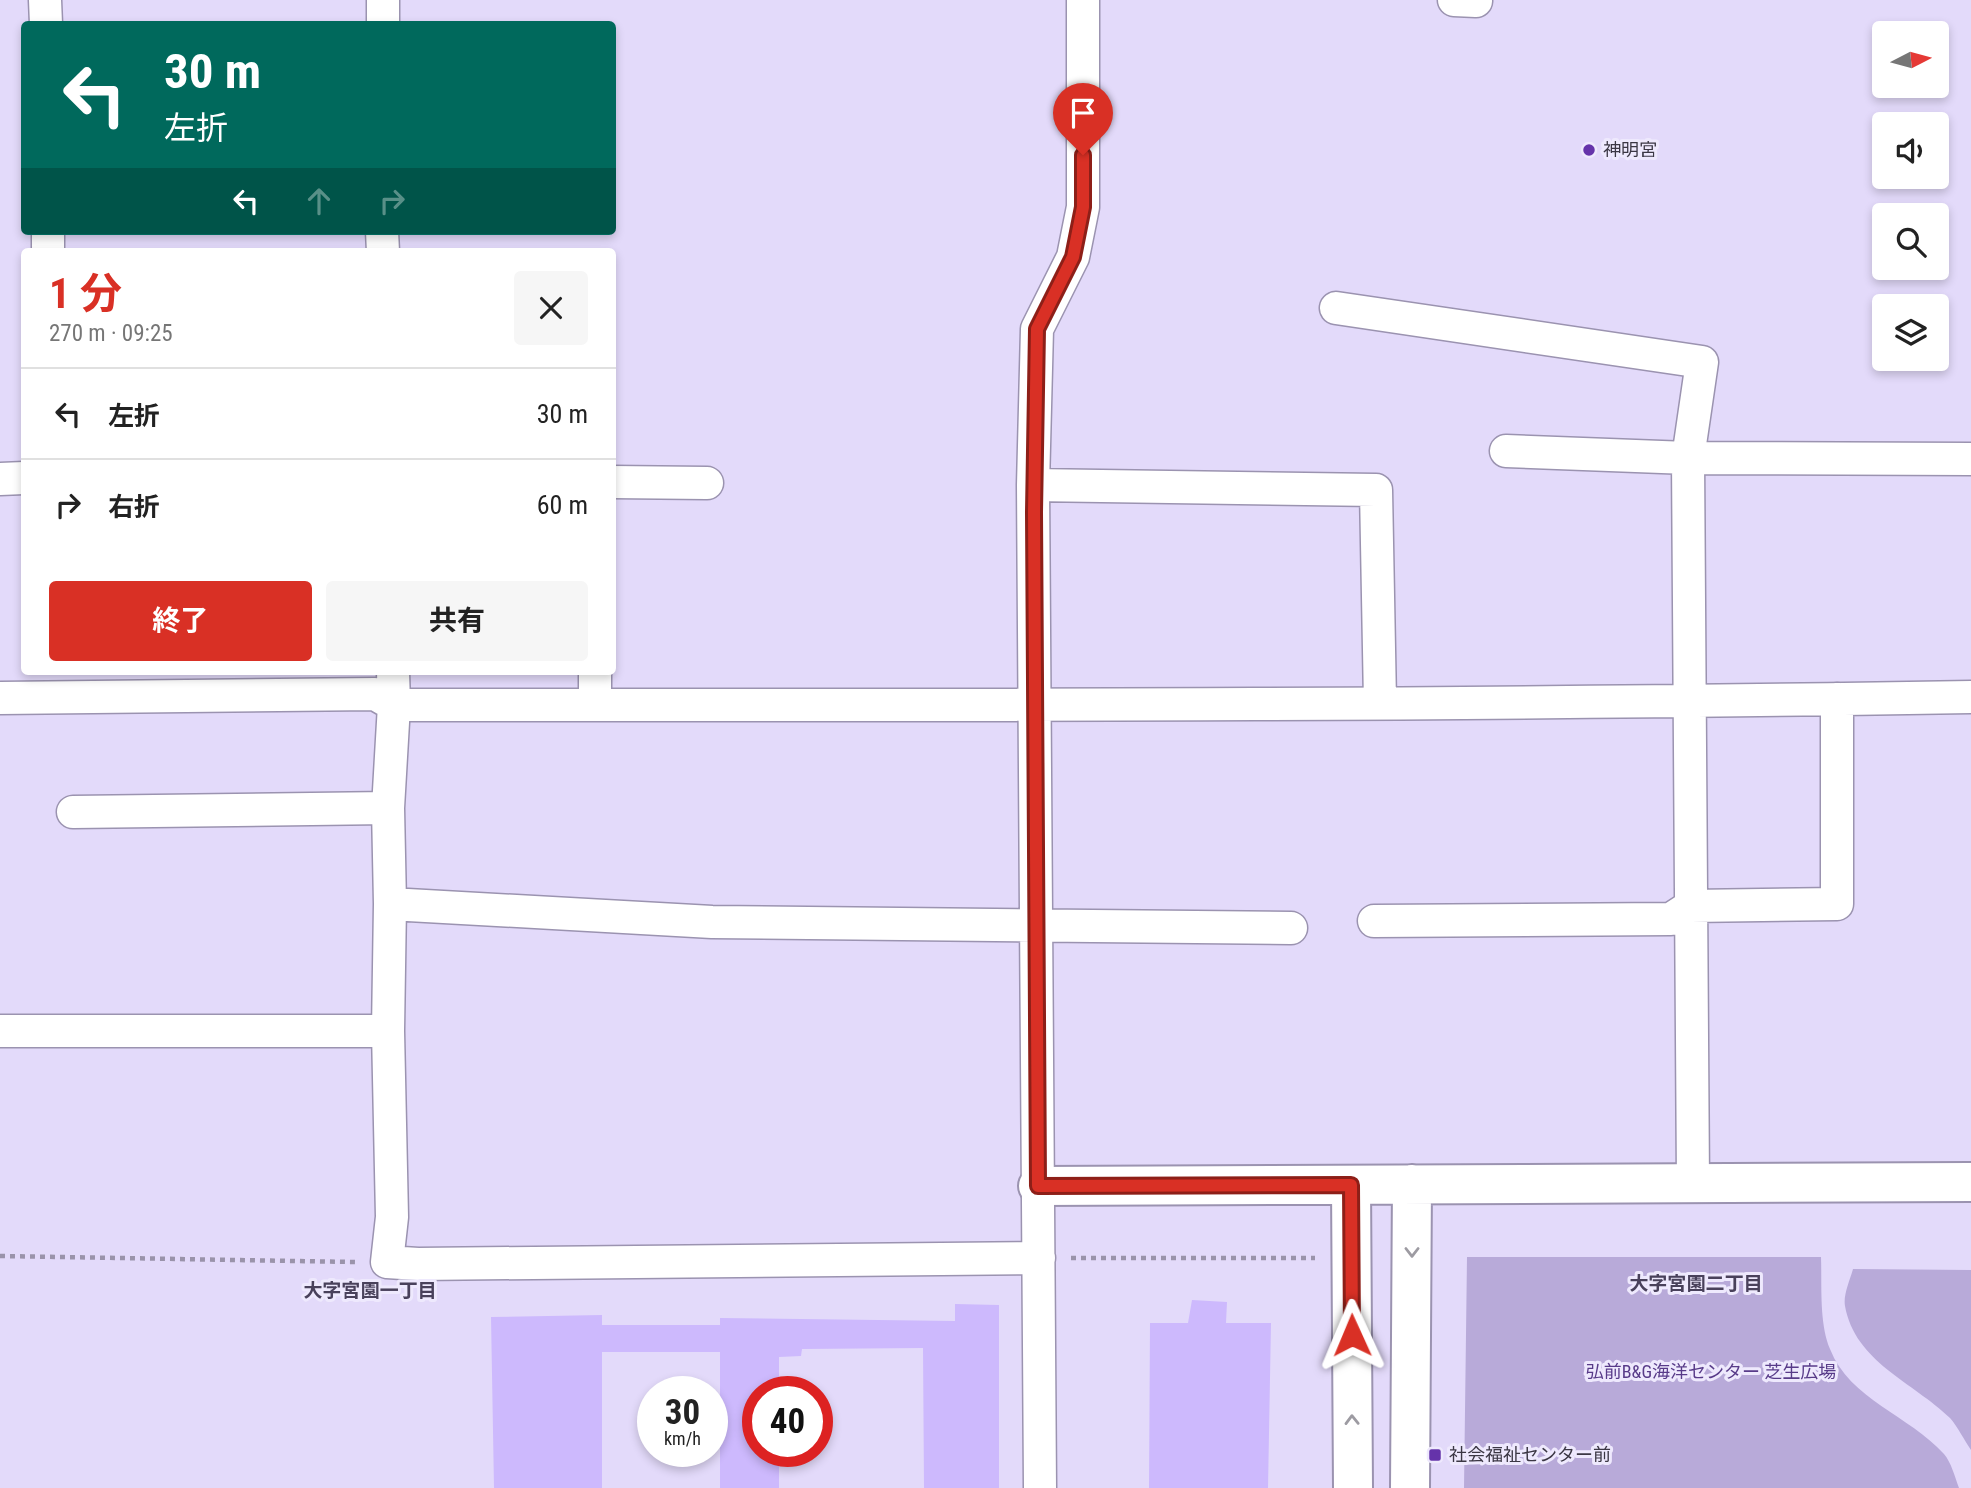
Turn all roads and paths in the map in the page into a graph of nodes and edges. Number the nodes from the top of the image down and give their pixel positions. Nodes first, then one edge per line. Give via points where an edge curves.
1 (45, 0) edge
2 (383, 0) edge
3 (1083, 0) edge
4 (46, 21) edge
5 (383, 21) edge
6 (1336, 308) dead end
7 (1506, 451) dead end
8 (1688, 458) junction
9 (1971, 459) edge
10 (21, 478) edge
11 (0, 479) edge
12 (616, 482) edge
13 (708, 483) dead end
14 (1034, 485) junction
15 (393, 675) edge
16 (595, 675) edge
17 (47, 685) edge
18 (1971, 696) edge
19 (0, 698) edge
20 (1837, 699) junction
21 (1380, 702) junction
22 (1690, 702) junction
23 (1034, 704) junction
24 (394, 705) junction
25 (595, 705) junction
26 (388, 807) junction
27 (73, 812) dead end
28 (390, 904) junction
29 (1691, 906) junction
30 (1374, 921) dead end
31 (1036, 926) junction
32 (1291, 928) dead end
33 (0, 1031) edge
34 (388, 1031) junction
35 (1971, 1182) edge
36 (1693, 1183) junction
37 (1412, 1184) junction
38 (1351, 1185) junction
39 (1038, 1186) junction
40 (0, 1256) edge
41 (1039, 1258) junction
42 (1317, 1258) dead end
43 (387, 1262) junction
44 (1040, 1488) edge
45 (1353, 1488) edge
46 (1410, 1488) edge

1 - 4 street
2 - 5 street
3 - 14 street via 1083,207 1073,257 1037,329
6 - 8 street via 1702,362
7 - 8 street
8 - 9 street
8 - 22 street
10 - 11 street
12 - 13 street
14 - 21 street via 1376,490
14 - 23 street
15 - 24 street
16 - 25 street
17 - 19 street
17 - 24 street via 375,694
18 - 20 street
20 - 22 street
20 - 29 street via 1836,904
21 - 22 street
21 - 23 street
22 - 29 street
23 - 25 street
23 - 31 street
24 - 25 street
24 - 26 street
26 - 27 street
26 - 28 street
28 - 31 street via 712,922
28 - 34 street
29 - 30 street via 1671,919
29 - 36 street
31 - 32 street
31 - 39 street
33 - 34 street
34 - 43 street via 392,1217
35 - 36 street
36 - 37 street
37 - 38 street
37 -> 46 street
38 - 39 street
45 -> 38 street
39 - 41 street
40 - 43 path
41 - 42 path
41 - 43 street
41 - 44 street

